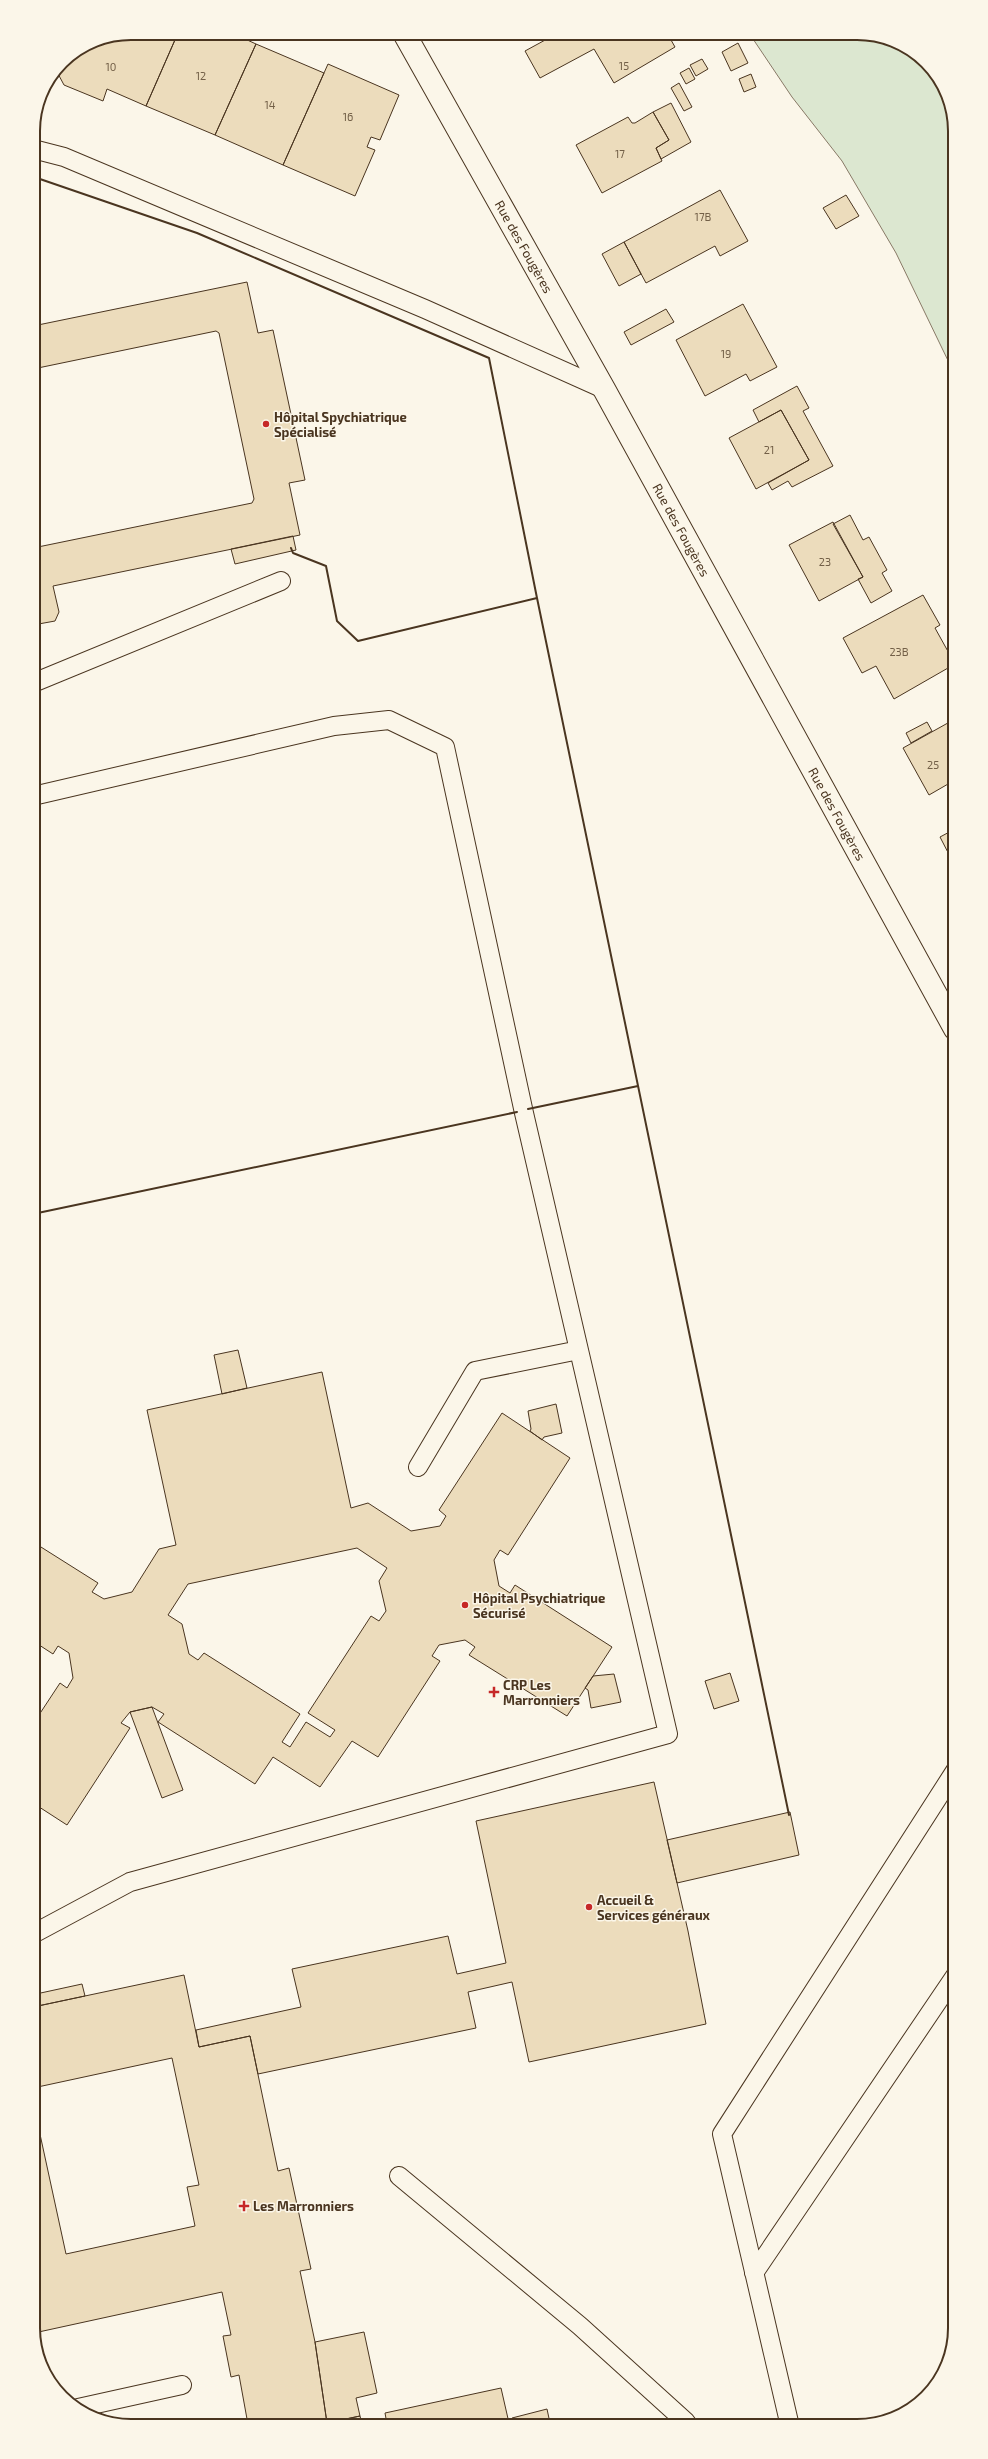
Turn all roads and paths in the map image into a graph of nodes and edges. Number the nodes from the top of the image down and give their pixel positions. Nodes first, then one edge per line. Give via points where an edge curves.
1 (408, 40) edge
2 (40, 151) edge
3 (604, 389) junction
4 (281, 581) dead end
5 (40, 680) edge
6 (40, 794) edge
7 (948, 1016) edge
8 (579, 1350) junction
9 (418, 1467) dead end
10 (948, 1782) edge
11 (40, 1930) edge
12 (948, 1986) edge
13 (398, 2176) dead end
14 (754, 2273) junction
15 (182, 2385) dead end
16 (84, 2407) edge
17 (683, 2419) edge
18 (788, 2419) edge

1 - 3 street, Rue des Fougères
2 - 3 lane via 64,157 352,278
3 - 7 street, Rue des Fougères
4 - 5 lane
6 - 8 lane via 334,726 390,720 445,747 524,1113
8 - 9 lane via 475,1371
8 - 11 lane via 668,1734 130,1882
10 - 14 lane via 722,2134
12 - 14 lane
13 - 17 lane via 580,2326
14 - 18 lane
15 - 16 lane

